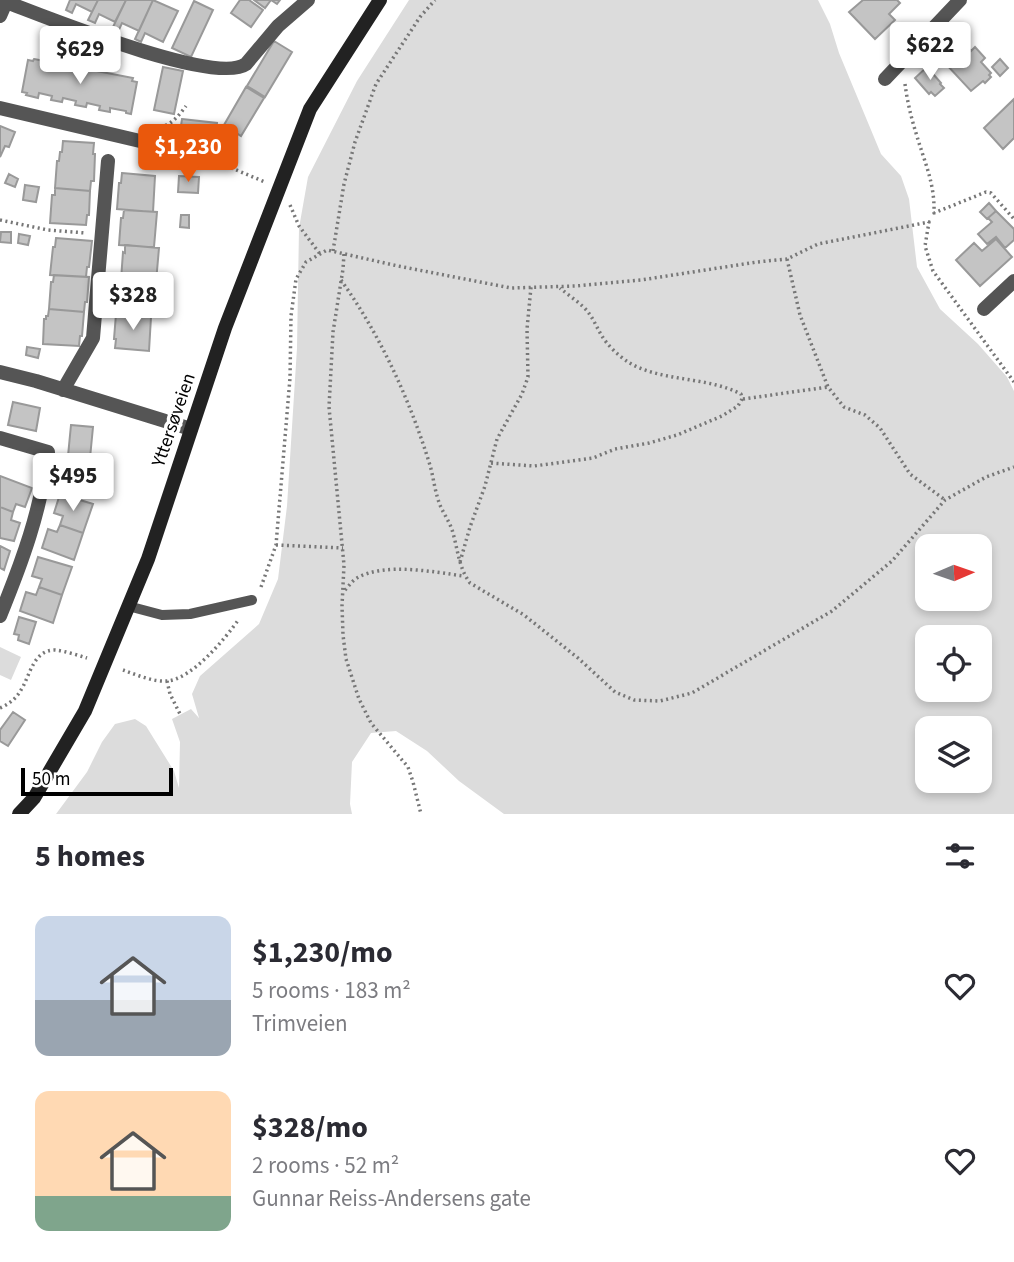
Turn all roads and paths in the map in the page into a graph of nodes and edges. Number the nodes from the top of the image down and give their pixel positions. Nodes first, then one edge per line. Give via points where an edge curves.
1 (307, 0) edge
2 (380, 0) edge
3 (435, 0) edge
4 (960, 0) edge
5 (7, 1) edge
6 (0, 16) edge
7 (885, 79) dead end
8 (905, 83) dead end
9 (186, 106) dead end
10 (0, 108) edge
11 (141, 140) junction
12 (157, 145) joint
13 (108, 161) dead end
14 (279, 189) junction
15 (934, 213) junction
16 (1014, 219) edge
17 (0, 220) edge
18 (929, 222) junction
19 (102, 235) junction
20 (332, 251) junction
21 (320, 254) junction
22 (344, 254) junction
23 (787, 259) junction
24 (341, 280) junction
25 (1014, 281) edge
26 (531, 287) junction
27 (558, 287) junction
28 (984, 309) dead end
29 (0, 372) edge
30 (1014, 382) edge
31 (828, 387) junction
32 (63, 390) junction
33 (742, 399) junction
34 (191, 429) junction
35 (0, 438) edge
36 (491, 463) junction
37 (1014, 467) edge
38 (945, 500) junction
39 (276, 545) junction
40 (343, 548) junction
41 (460, 563) junction
42 (465, 576) junction
43 (343, 591) junction
44 (252, 600) junction
45 (128, 606) junction
46 (0, 616) edge
47 (87, 658) dead end
48 (123, 670) dead end
49 (167, 681) junction
50 (0, 708) edge
51 (180, 714) dead end
52 (19, 814) edge
53 (421, 814) edge

1 - 5 street via 246,64 230,69 141,51
2 - 14 main road, Yttersøveien via 310,109
3 - 20 path via 376,84 355,142
4 - 7 street
5 - 6 street
8 - 15 path via 935,195
9 - 11 path via 165,126 146,130
10 - 11 street
11 - 12 street
12 - 14 path via 222,164
13 - 19 street
14 - 21 path
14 - 34 main road, Yttersøveien
15 - 16 path via 986,192
15 - 18 path
17 - 19 path
18 - 23 path via 818,244
18 - 30 path via 925,246 933,271
19 - 32 street via 93,338
20 - 21 path
20 - 22 path
21 - 39 path via 306,262 296,279
22 - 24 path
22 - 26 path via 511,288
23 - 27 path
23 - 31 path via 800,315
24 - 40 path via 330,407
24 - 41 path via 407,399
25 - 28 street
26 - 27 path
26 - 36 path via 528,377 497,439
27 - 33 path via 586,309 603,338 629,363 729,388
29 - 32 street
31 - 33 path
31 - 38 path via 844,407 865,415 880,428 910,474
32 - 34 street
33 - 36 path via 722,416 677,435 593,458 534,466
34 - 45 main road, Yttersøveien
35 - 46 street via 48,452 32,531
36 - 41 path
37 - 38 path
38 - 42 path via 892,561 832,611 692,693 660,701 634,700 615,692 524,615
39 - 40 path
39 - 44 path via 263,585
40 - 43 path
41 - 42 path
42 - 43 path via 397,569 369,573
43 - 53 path via 343,635 352,680 371,723 408,767
44 - 45 lane via 190,614 162,615
44 - 49 path via 224,641 192,669
45 - 52 main road, Yttersøveien via 85,711 34,798
47 - 50 path via 52,650 41,654 12,702
48 - 49 path
49 - 51 path

